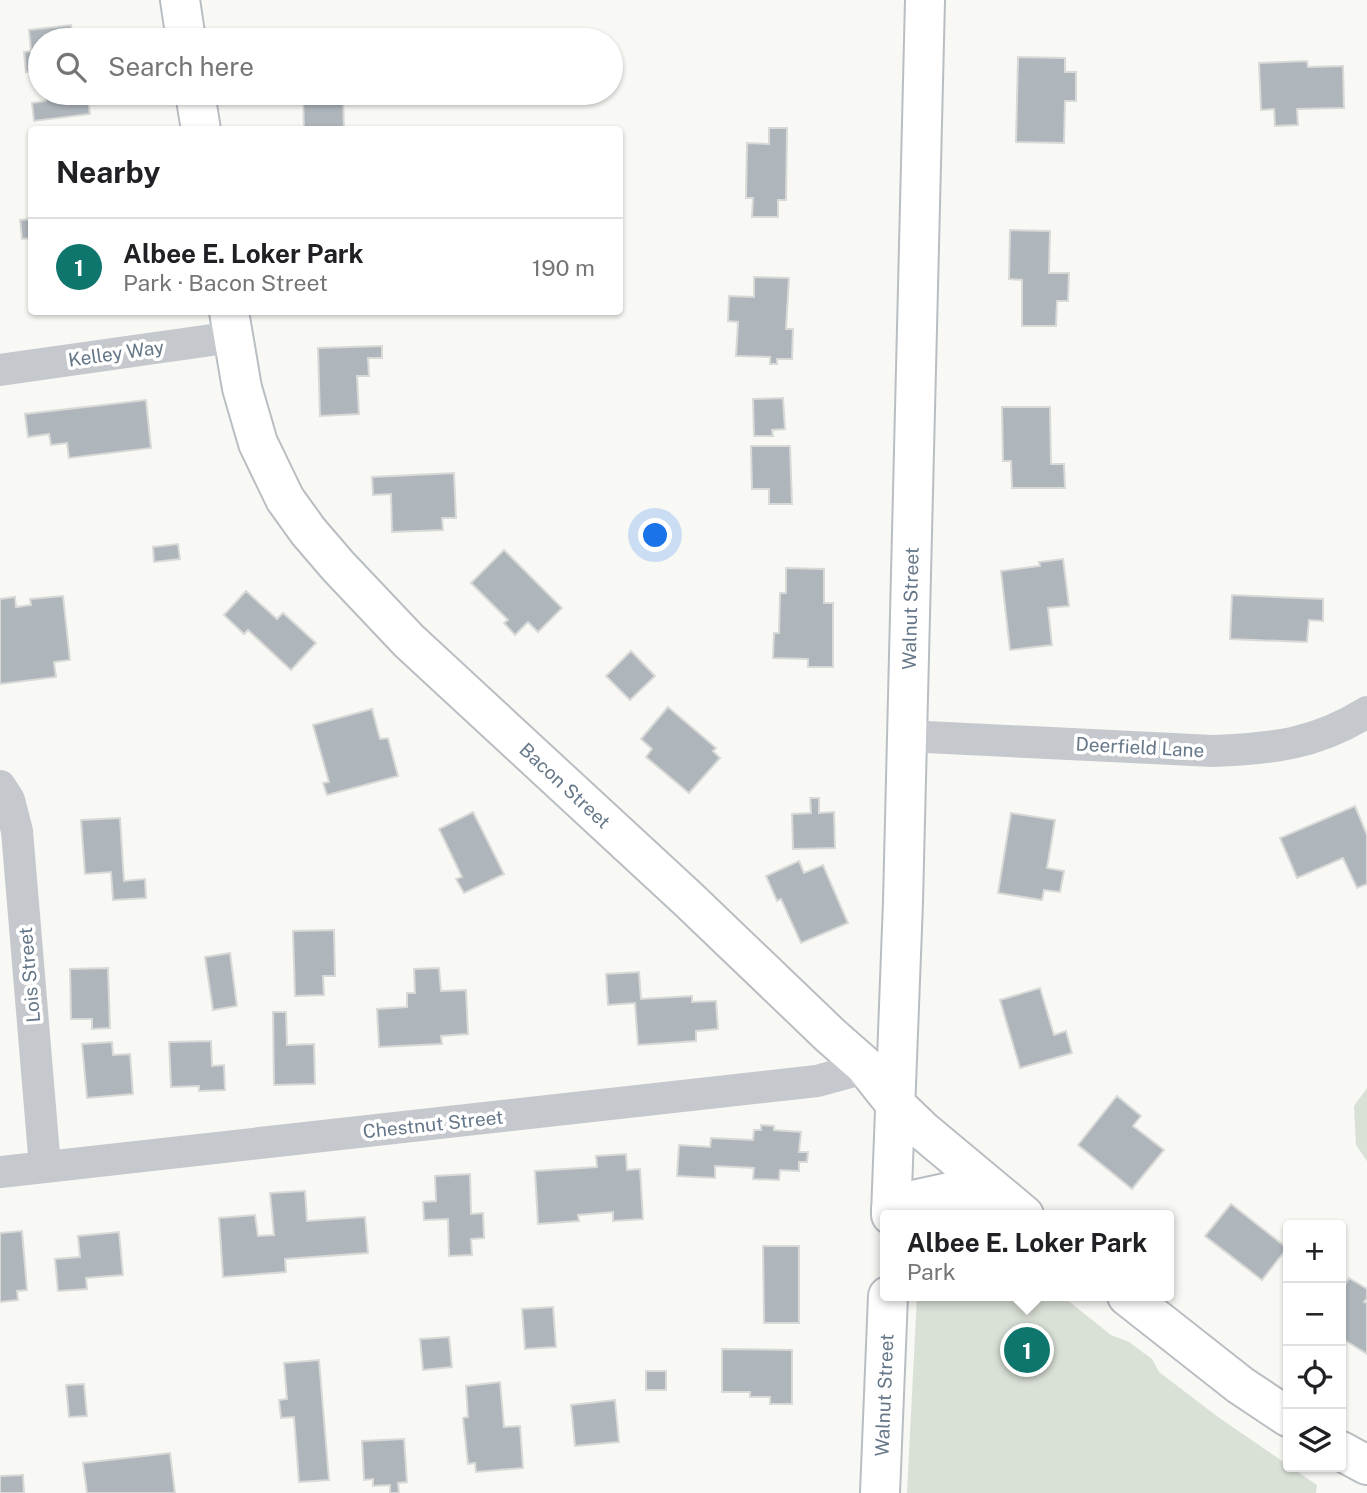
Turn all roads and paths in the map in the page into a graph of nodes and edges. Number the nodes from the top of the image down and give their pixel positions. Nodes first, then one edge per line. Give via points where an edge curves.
1 (180, 0) edge
2 (925, 0) edge
3 (185, 28) edge
4 (197, 105) edge
5 (200, 126) edge
6 (231, 324) edge
7 (0, 370) edge
8 (1367, 712) edge
9 (906, 736) junction
10 (0, 786) edge
11 (864, 1065) junction
12 (895, 1104) junction
13 (45, 1167) junction
14 (0, 1172) edge
15 (1012, 1206) edge
16 (891, 1210) edge
17 (896, 1210) edge
18 (888, 1301) edge
19 (1133, 1301) edge
20 (1283, 1415) edge
21 (1346, 1454) edge
22 (1367, 1465) edge
23 (880, 1493) edge

1 - 3 street
2 - 9 street, Walnut Street
4 - 5 street
6 - 7 street, Kelley Way
6 - 11 street, Bacon Street via 258,443 285,499 316,540 409,641
8 - 9 street, Deerfield Lane via 1294,744 1256,749 1213,751
9 - 12 street, Walnut Street
10 - 13 street, Lois Street via 17,831
11 - 12 street, Bacon Street
11 - 13 street, Chestnut Street via 817,1081
12 - 15 street, Bacon Street
12 - 16 street, Walnut Street
13 - 14 street, Chestnut Street
15 - 17 street, Bacon Street via 954,1191 913,1200
18 - 23 street, Walnut Street
19 - 20 street
21 - 22 street

